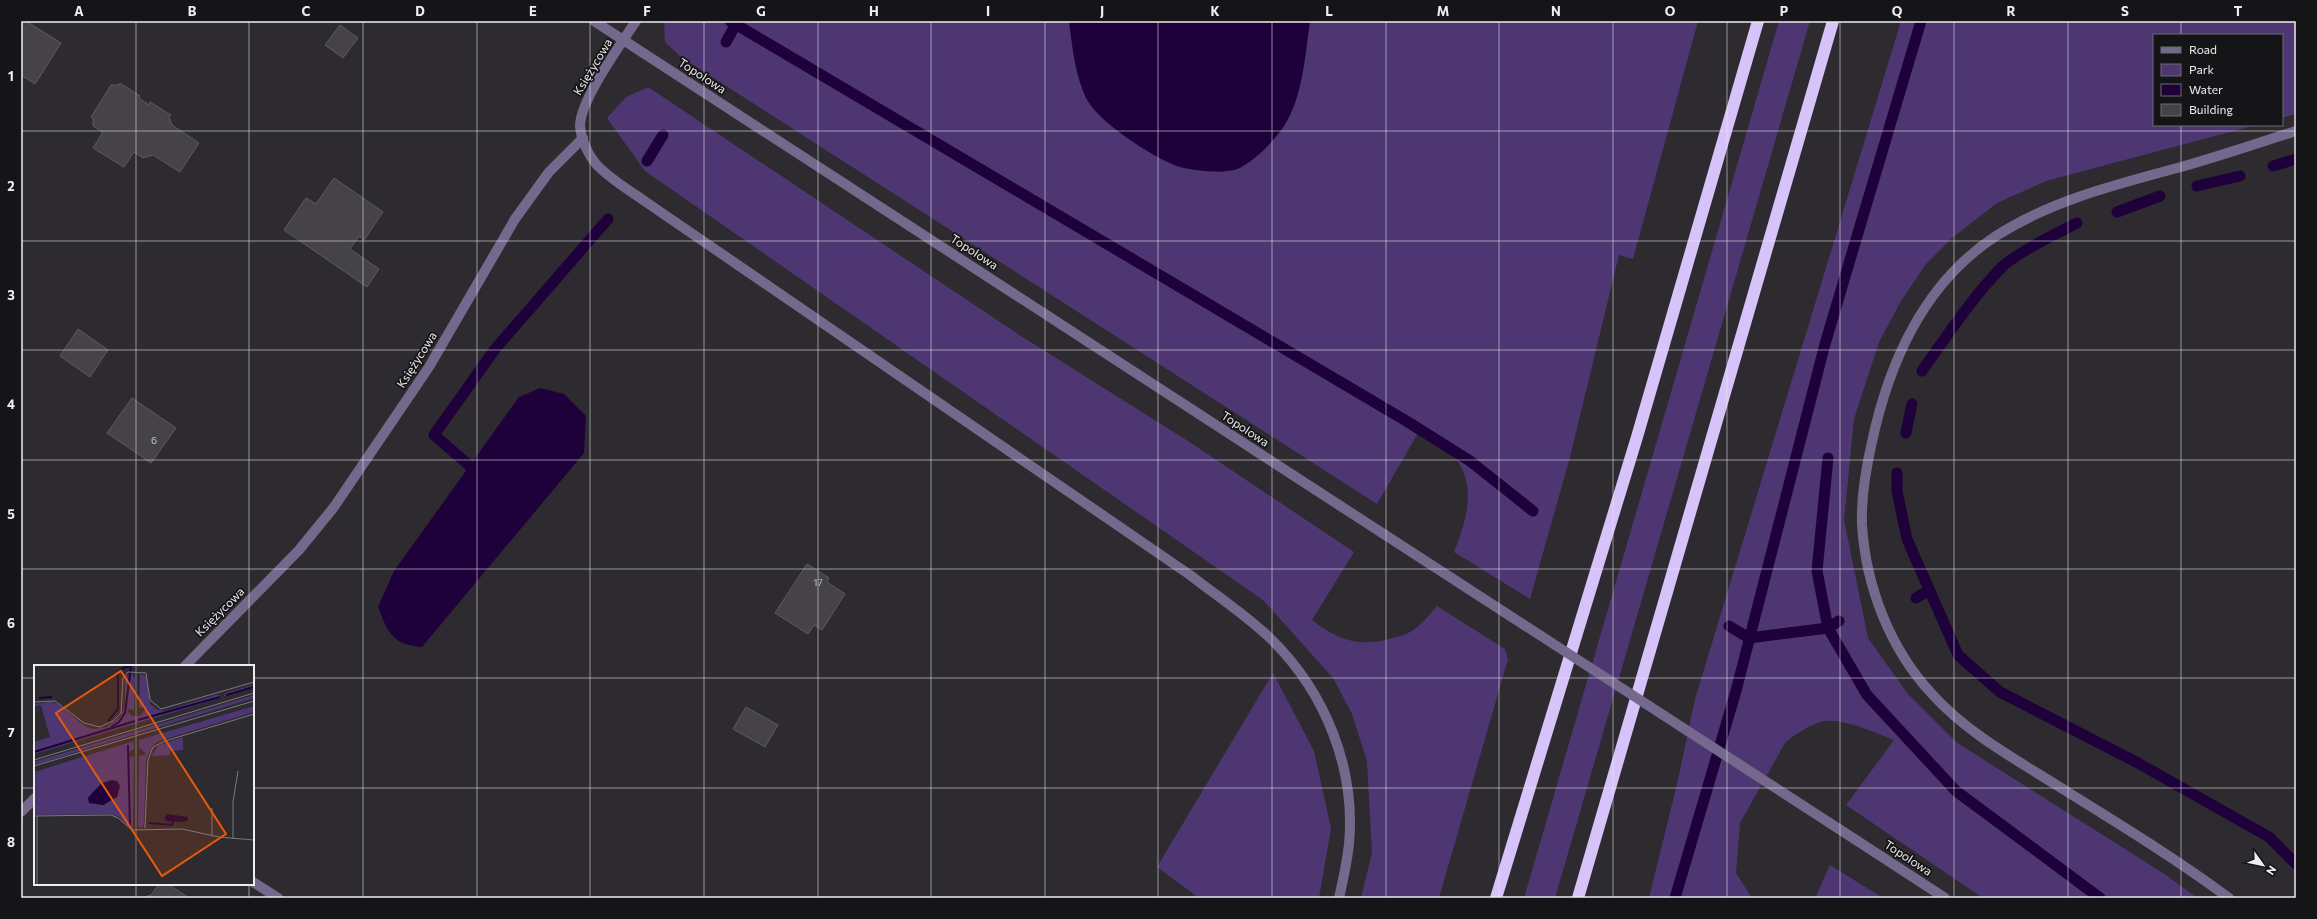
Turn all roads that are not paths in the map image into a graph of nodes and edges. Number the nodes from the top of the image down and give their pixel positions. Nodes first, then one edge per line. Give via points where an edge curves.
1 (594, 21) edge
2 (636, 21) edge
3 (1758, 21) edge
4 (1833, 21) edge
5 (624, 40) junction
6 (2296, 131) edge
7 (583, 138) junction
8 (186, 665) edge
9 (34, 799) edge
10 (21, 812) edge
11 (254, 883) edge
12 (278, 898) edge
13 (1339, 898) edge
14 (1496, 898) edge
15 (1578, 898) edge
16 (1945, 898) edge
17 (2229, 898) edge

1 - 5 street, Topolowa
2 - 5 street, Księżycowa
3 - 14 highway via 1637,436
4 - 15 highway
5 - 7 street, Księżycowa via 582,112 580,126
5 - 16 street, Topolowa, bridge
6 - 17 street via 2063,202 1995,236 1967,259 1941,285 1900,349 1879,409 1864,492 1862,522 1865,552 1880,609 1901,653 1930,693 1982,737 2179,863
7 - 8 street, Księżycowa via 549,172 515,219 429,367 334,507 299,550
7 - 13 street via 589,154 611,177 1190,575 1271,639 1310,684 1332,729 1340,754 1349,808 1349,844
9 - 10 street
11 - 12 street

